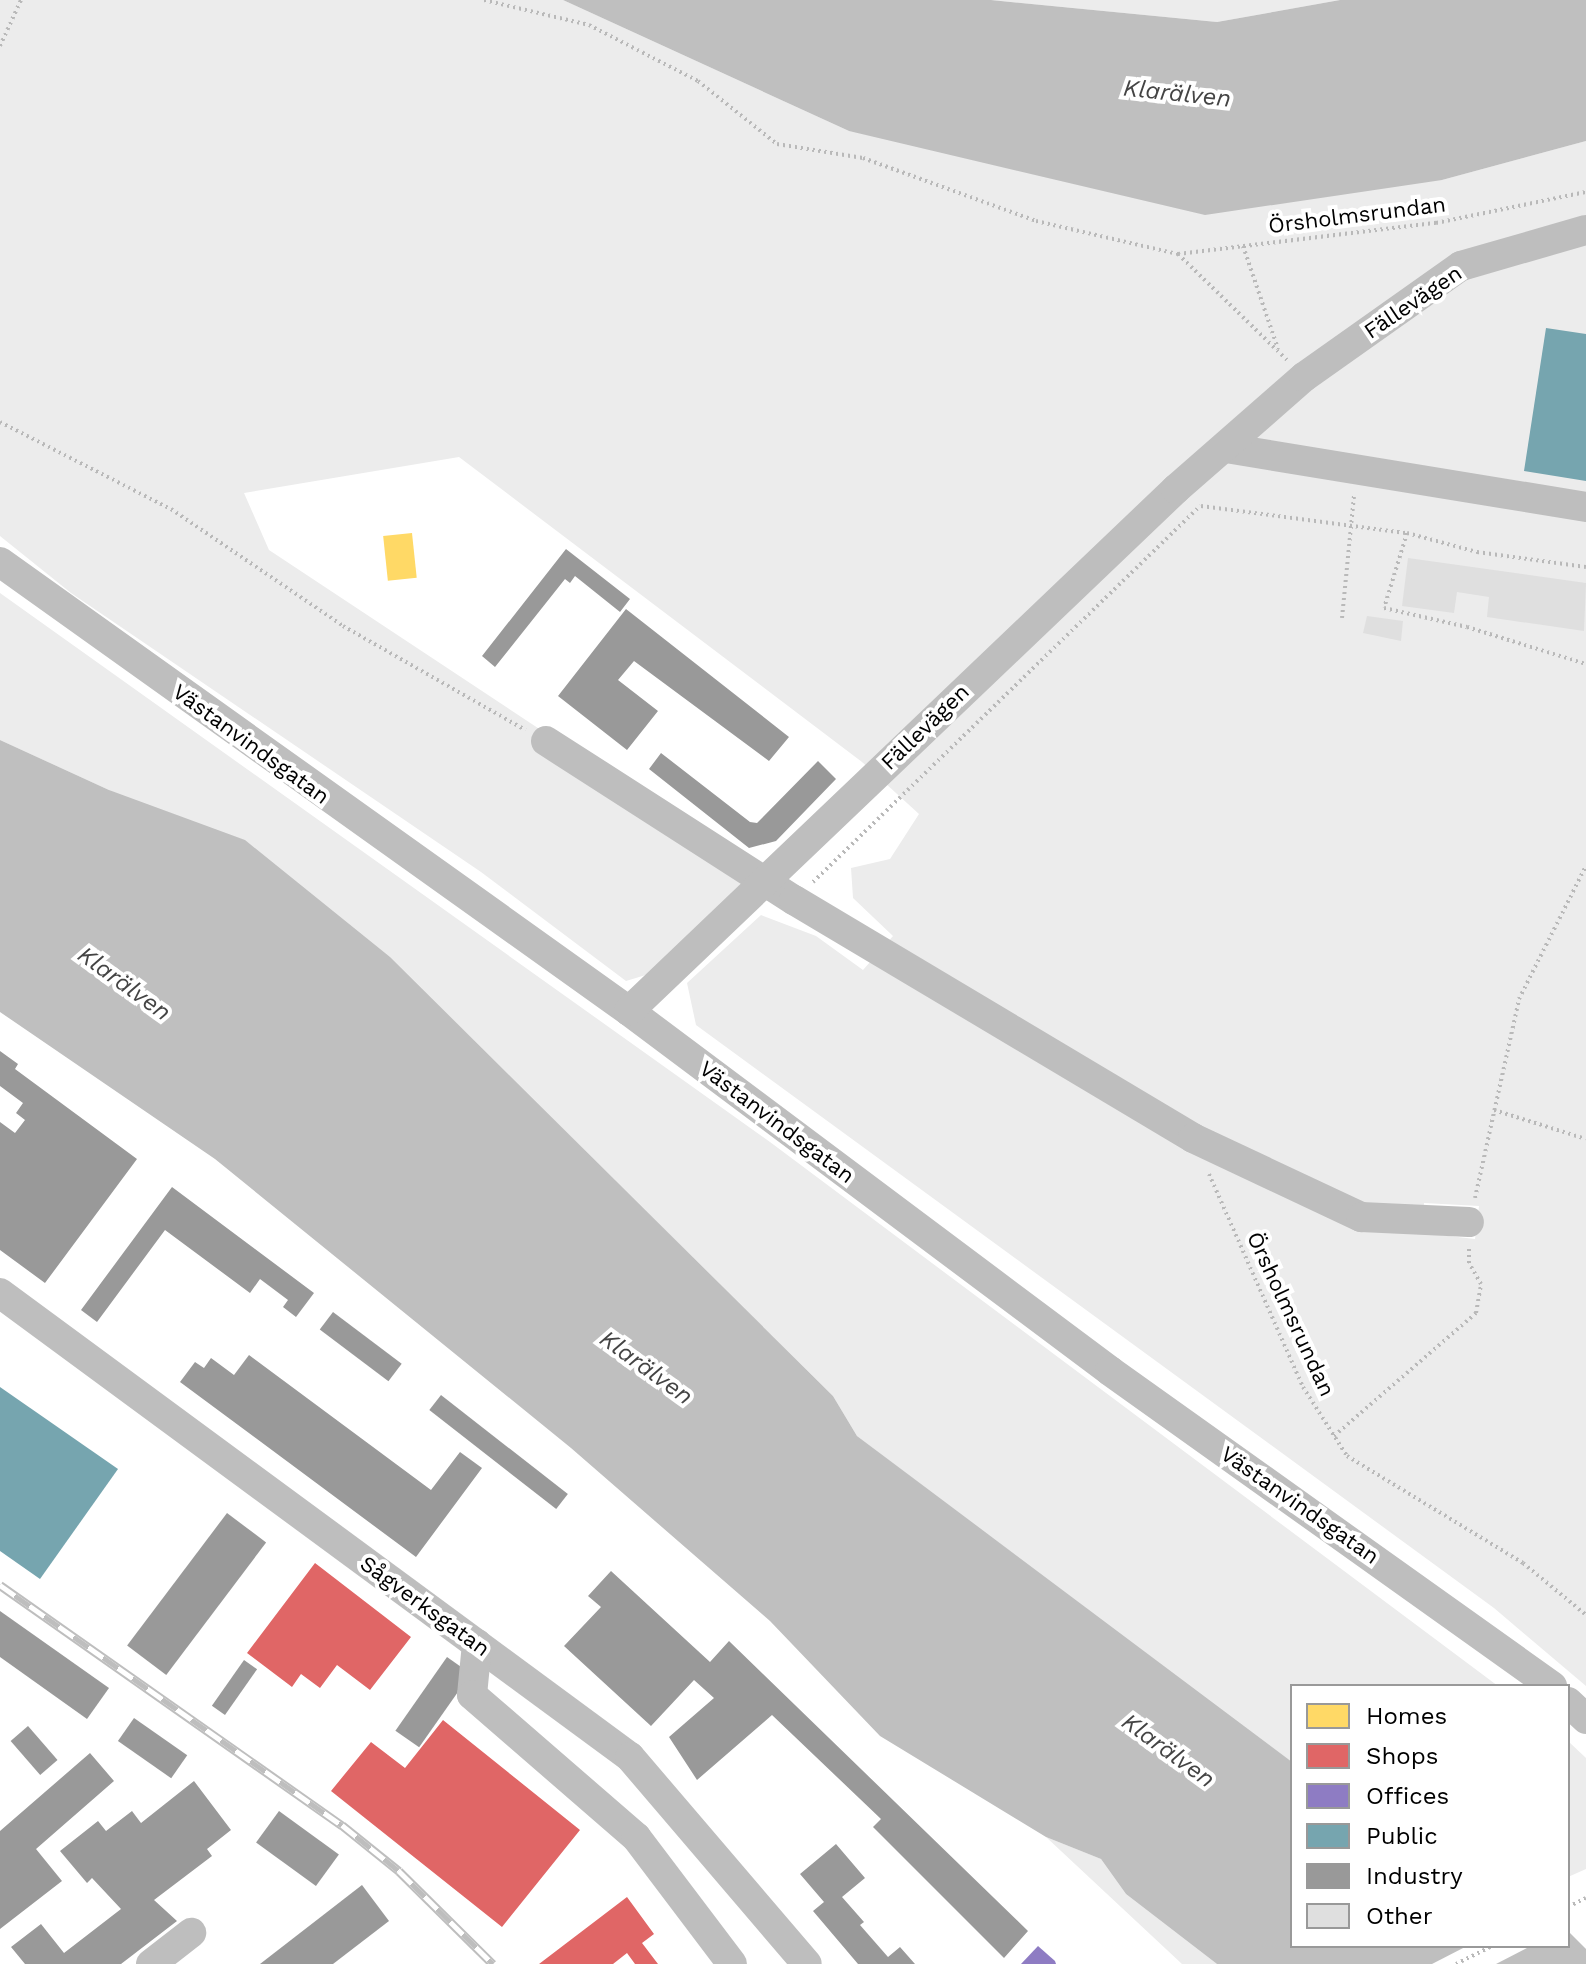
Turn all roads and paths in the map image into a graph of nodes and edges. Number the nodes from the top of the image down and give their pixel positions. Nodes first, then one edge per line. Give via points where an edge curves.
1 (21, 0) edge
2 (484, 0) edge
3 (0, 46) edge
4 (1586, 192) edge
5 (1586, 230) edge
6 (1243, 246) junction
7 (1178, 254) junction
8 (1279, 353) junction
9 (1304, 377) junction
10 (0, 422) edge
11 (1226, 448) junction
12 (1356, 472) junction
13 (1188, 498) junction
14 (1586, 507) edge
15 (1352, 526) junction
16 (1407, 533) junction
17 (0, 562) edge
18 (1586, 567) edge
19 (1342, 618) dead end
20 (1586, 664) edge
21 (546, 741) joint
22 (1586, 866) edge
23 (764, 881) junction
24 (794, 900) junction
25 (629, 1011) junction
26 (1494, 1110) junction
27 (1193, 1138) junction
28 (1586, 1139) edge
29 (1469, 1222) junction
30 (0, 1293) edge
31 (1334, 1436) junction
32 (1586, 1615) edge
33 (477, 1644) junction
34 (1549, 1684) edge
35 (1570, 1704) edge
36 (1586, 1719) edge
37 (191, 1933) dead end
38 (1488, 1948) edge
39 (151, 1964) edge
40 (732, 1964) edge
41 (807, 1964) edge
42 (1456, 1964) edge

1 - 3 path
2 - 7 path via 589,25 698,81 777,144 863,158 1036,221
4 - 6 path, Örsholmsrundan via 1436,223
5 - 9 street, Fällevägen via 1461,266
6 - 7 path
6 - 8 path, Örsholmsrundan
7 - 8 path
8 - 9 path
9 - 11 street, Fällevägen
10 - 21 path via 171,509 343,626
11 - 12 street
11 - 13 street, Fällevägen
12 - 14 street
12 - 15 path
13 - 15 path
13 - 23 street, Fällevägen
13 - 24 path
15 - 16 path
15 - 19 path
16 - 18 path via 1477,552
16 - 20 path via 1384,608
17 - 25 street, Västanvindsgatan
21 - 23 street
22 - 26 path via 1519,999
23 - 24 street
23 - 25 street, Fällevägen
24 - 27 street
25 - 34 street, Västanvindsgatan via 1110,1371
26 - 28 path
26 - 29 path
27 - 29 street via 1361,1217
27 - 31 path, Örsholmsrundan via 1303,1387
29 - 31 path via 1469,1263 1481,1284 1476,1313
30 - 33 street, Sågverksgatan
31 - 32 path, Örsholmsrundan via 1347,1456 1523,1563
33 - 40 street via 472,1695 636,1837
33 - 41 street, Sågverksgatan via 630,1757
35 - 36 street
37 - 39 street
38 - 42 path

